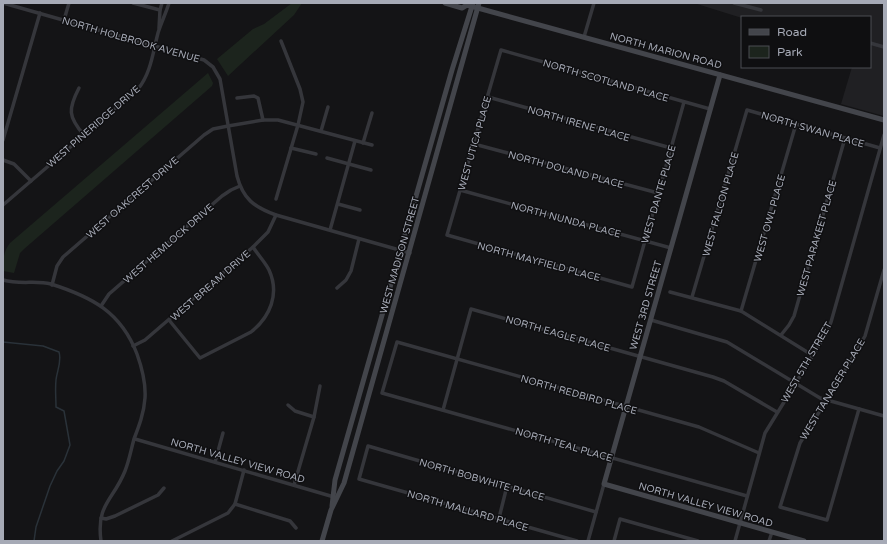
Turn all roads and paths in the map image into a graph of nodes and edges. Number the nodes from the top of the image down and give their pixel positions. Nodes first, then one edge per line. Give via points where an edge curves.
1 (3, 3) edge
2 (68, 3) edge
3 (133, 3) edge
4 (162, 3) edge
5 (169, 3) edge
6 (445, 3) edge
7 (594, 3) edge
8 (734, 3) edge
9 (469, 4) edge
10 (479, 6) edge
11 (160, 10) junction
12 (760, 10) dead end
13 (40, 13) junction
14 (64, 20) junction
15 (159, 31) junction
16 (584, 37) junction
17 (281, 41) dead end
18 (871, 43) edge
19 (155, 46) junction
20 (884, 47) edge
21 (501, 50) joint
22 (720, 75) junction
23 (79, 88) dead end
24 (488, 97) junction
25 (237, 98) dead end
26 (684, 102) junction
27 (328, 107) dead end
28 (710, 109) junction
29 (747, 110) joint
30 (372, 113) dead end
31 (263, 120) junction
32 (884, 120) edge
33 (796, 124) junction
34 (298, 125) junction
35 (228, 126) junction
36 (320, 131) junction
37 (84, 135) junction
38 (884, 135) edge
39 (845, 138) junction
40 (3, 140) edge
41 (355, 141) junction
42 (364, 143) junction
43 (474, 144) junction
44 (372, 145) dead end
45 (291, 148) junction
46 (671, 148) junction
47 (880, 148) junction
48 (316, 154) dead end
49 (327, 158) dead end
50 (3, 160) edge
51 (349, 164) junction
52 (371, 170) dead end
53 (31, 180) junction
54 (240, 186) junction
55 (460, 190) junction
56 (658, 193) junction
57 (276, 199) dead end
58 (338, 204) junction
59 (3, 205) edge
60 (360, 210) dead end
61 (276, 215) junction
62 (330, 230) junction
63 (447, 236) joint
64 (359, 239) junction
65 (645, 241) junction
66 (253, 247) junction
67 (671, 248) junction
68 (401, 251) junction
69 (410, 253) junction
70 (884, 270) edge
71 (3, 280) edge
72 (52, 284) junction
73 (632, 287) joint
74 (337, 288) dead end
75 (670, 292) dead end
76 (692, 297) junction
77 (100, 306) junction
78 (741, 311) junction
79 (169, 320) junction
80 (650, 320) junction
81 (781, 335) junction
82 (134, 346) junction
83 (812, 355) junction
84 (640, 356) junction
85 (457, 359) junction
86 (795, 383) junction
87 (320, 386) dead end
88 (382, 393) joint
89 (826, 400) junction
90 (288, 405) dead end
91 (626, 407) junction
92 (859, 409) junction
93 (443, 410) junction
94 (777, 412) junction
95 (884, 416) edge
96 (314, 417) junction
97 (223, 433) dead end
98 (135, 439) junction
99 (368, 446) joint
100 (759, 453) junction
101 (612, 457) junction
102 (215, 462) junction
103 (244, 470) junction
104 (604, 484) junction
105 (294, 485) junction
106 (508, 486) junction
107 (164, 488) dead end
108 (747, 496) junction
109 (335, 497) junction
110 (235, 504) junction
111 (596, 512) junction
112 (101, 518) junction
113 (499, 518) junction
114 (740, 523) junction
115 (296, 528) dead end
116 (772, 532) junction
117 (101, 541) edge
118 (172, 541) edge
119 (322, 541) edge
120 (577, 541) edge
121 (588, 541) edge
122 (614, 541) edge
123 (698, 541) edge
124 (735, 541) edge
125 (769, 541) edge
126 (804, 541) edge

1 - 13 street, NORTH HOLBROOK AVENUE
2 - 14 street
3 - 11 street
4 - 11 street, WEST PINERIDGE DRIVE
5 - 15 street, WEST PINERIDGE DRIVE
6 - 9 street, NORTH MARION ROAD via 462,8
7 - 16 street
8 - 12 street
9 - 10 street, NORTH MARION ROAD
9 - 68 street, WEST MADISON STREET
10 - 16 street, NORTH MARION ROAD
10 - 69 street, WEST MADISON STREET
11 - 15 street, WEST PINERIDGE DRIVE
13 - 14 street, NORTH HOLBROOK AVENUE
13 - 40 street
14 - 19 street, NORTH HOLBROOK AVENUE
15 - 19 street, WEST PINERIDGE DRIVE
16 - 22 street, NORTH MARION ROAD
17 - 34 street via 302,97
18 - 20 street
19 - 35 street, NORTH HOLBROOK AVENUE via 201,59 213,67 220,79
19 - 37 street, WEST PINERIDGE DRIVE via 141,85
21 - 24 street, WEST UTICA PLACE
21 - 26 street, NORTH SCOTLAND PLACE
22 - 28 street, WEST 3RD STREET
22 - 32 street, NORTH MARION ROAD
23 - 37 street via 72,102 71,114
24 - 43 street, WEST UTICA PLACE
24 - 46 street, NORTH IRENE PLACE
25 - 31 street via 258,98
26 - 28 street, NORTH SCOTLAND PLACE
26 - 46 street, WEST DANTE PLACE
27 - 36 street
28 - 67 street, WEST 3RD STREET
29 - 33 street, NORTH SWAN PLACE
29 - 76 street, WEST FALCON PLACE
30 - 42 street
31 - 34 street, WEST OAKCREST DRIVE via 278,120
31 - 35 street, WEST OAKCREST DRIVE
33 - 39 street, NORTH SWAN PLACE
33 - 78 street, WEST OWL PLACE
34 - 36 street, WEST OAKCREST DRIVE
34 - 45 street
35 - 54 street, NORTH HOLBROOK AVENUE
35 - 72 street, WEST OAKCREST DRIVE via 213,129 204,135 65,255 58,263
36 - 41 street, WEST OAKCREST DRIVE
37 - 53 street, WEST PINERIDGE DRIVE
38 - 47 street, WEST 5TH STREET
39 - 47 street, NORTH SWAN PLACE
39 - 81 street, WEST PARAKEET PLACE via 794,316
41 - 42 street, WEST OAKCREST DRIVE
41 - 51 street
42 - 44 street, WEST OAKCREST DRIVE
43 - 55 street, WEST UTICA PLACE
43 - 56 street, NORTH DOLAND PLACE
45 - 48 street
45 - 57 street
46 - 56 street, WEST DANTE PLACE
47 - 83 street, WEST 5TH STREET via 831,322
49 - 51 street
50 - 53 street via 14,164
51 - 52 street
51 - 58 street
53 - 59 street, WEST PINERIDGE DRIVE
54 - 61 street, NORTH HOLBROOK AVENUE via 254,204
54 - 77 street, WEST HEMLOCK DRIVE via 222,196 109,294
55 - 63 street, WEST UTICA PLACE
55 - 65 street, NORTH NUNDA PLACE
56 - 65 street, WEST DANTE PLACE
58 - 60 street
58 - 62 street
61 - 62 street, NORTH HOLBROOK AVENUE
61 - 66 street, WEST BREAM DRIVE via 268,232
62 - 64 street, NORTH HOLBROOK AVENUE
63 - 73 street, NORTH MAYFIELD PLACE
64 - 68 street, NORTH HOLBROOK AVENUE
64 - 74 street via 351,271
65 - 67 street, NORTH NUNDA PLACE
65 - 73 street, WEST DANTE PLACE
66 - 79 street, WEST BREAM DRIVE
66 - 79 street via 268,269 273,288 270,310 251,332 200,358
67 - 80 street, WEST 3RD STREET
68 - 69 street, NORTH HOLBROOK AVENUE
68 - 109 street, WEST MADISON STREET via 335,480
69 - 109 street, WEST MADISON STREET via 344,483
70 - 89 street, WEST TANAGER PLACE via 865,336
71 - 72 street
72 - 77 street via 90,299
75 - 76 street
76 - 78 street
77 - 82 street via 119,322
78 - 81 street
79 - 82 street, WEST BREAM DRIVE
80 - 84 street, WEST 3RD STREET
80 - 86 street via 727,342
81 - 83 street
82 - 98 street via 145,389 143,410
83 - 86 street, WEST 5TH STREET
84 - 85 street, NORTH EAGLE PLACE via 471,309
84 - 91 street, WEST 3RD STREET
84 - 94 street, NORTH EAGLE PLACE via 724,381
85 - 88 street, NORTH REDBIRD PLACE via 396,342
85 - 91 street, NORTH REDBIRD PLACE
85 - 93 street
86 - 89 street
86 - 94 street, WEST 5TH STREET
87 - 96 street
88 - 93 street, NORTH TEAL PLACE
89 - 92 street
89 - 92 street, WEST TANAGER PLACE via 800,444 780,507 827,520
90 - 96 street via 295,411
91 - 100 street, NORTH REDBIRD PLACE via 705,429
91 - 101 street, WEST 3RD STREET
92 - 95 street
93 - 101 street, NORTH TEAL PLACE
94 - 100 street, WEST 5TH STREET via 765,433
96 - 105 street
97 - 102 street
98 - 102 street, NORTH VALLEY VIEW ROAD
98 - 112 street via 123,476 105,506
99 - 106 street, NORTH BOBWHITE PLACE
99 - 113 street, NORTH MALLARD PLACE via 359,479
100 - 108 street, WEST 5TH STREET
101 - 104 street, WEST 3RD STREET
101 - 108 street, NORTH TEAL PLACE
102 - 103 street, NORTH VALLEY VIEW ROAD
103 - 105 street, NORTH VALLEY VIEW ROAD
103 - 110 street
104 - 111 street, WEST 3RD STREET
104 - 114 street, NORTH VALLEY VIEW ROAD
105 - 109 street, NORTH VALLEY VIEW ROAD
106 - 111 street, NORTH BOBWHITE PLACE
106 - 113 street
107 - 112 street via 158,496 130,510 111,518
108 - 114 street, WEST 5TH STREET
109 - 119 street, WEST MADISON STREET
110 - 115 street via 290,521
110 - 118 street via 228,513
111 - 121 street, WEST 3RD STREET
112 - 117 street
113 - 120 street, NORTH MALLARD PLACE
114 - 116 street, NORTH VALLEY VIEW ROAD
114 - 124 street, WEST 5TH STREET
116 - 125 street
116 - 126 street, NORTH VALLEY VIEW ROAD
122 - 123 street via 620,519

